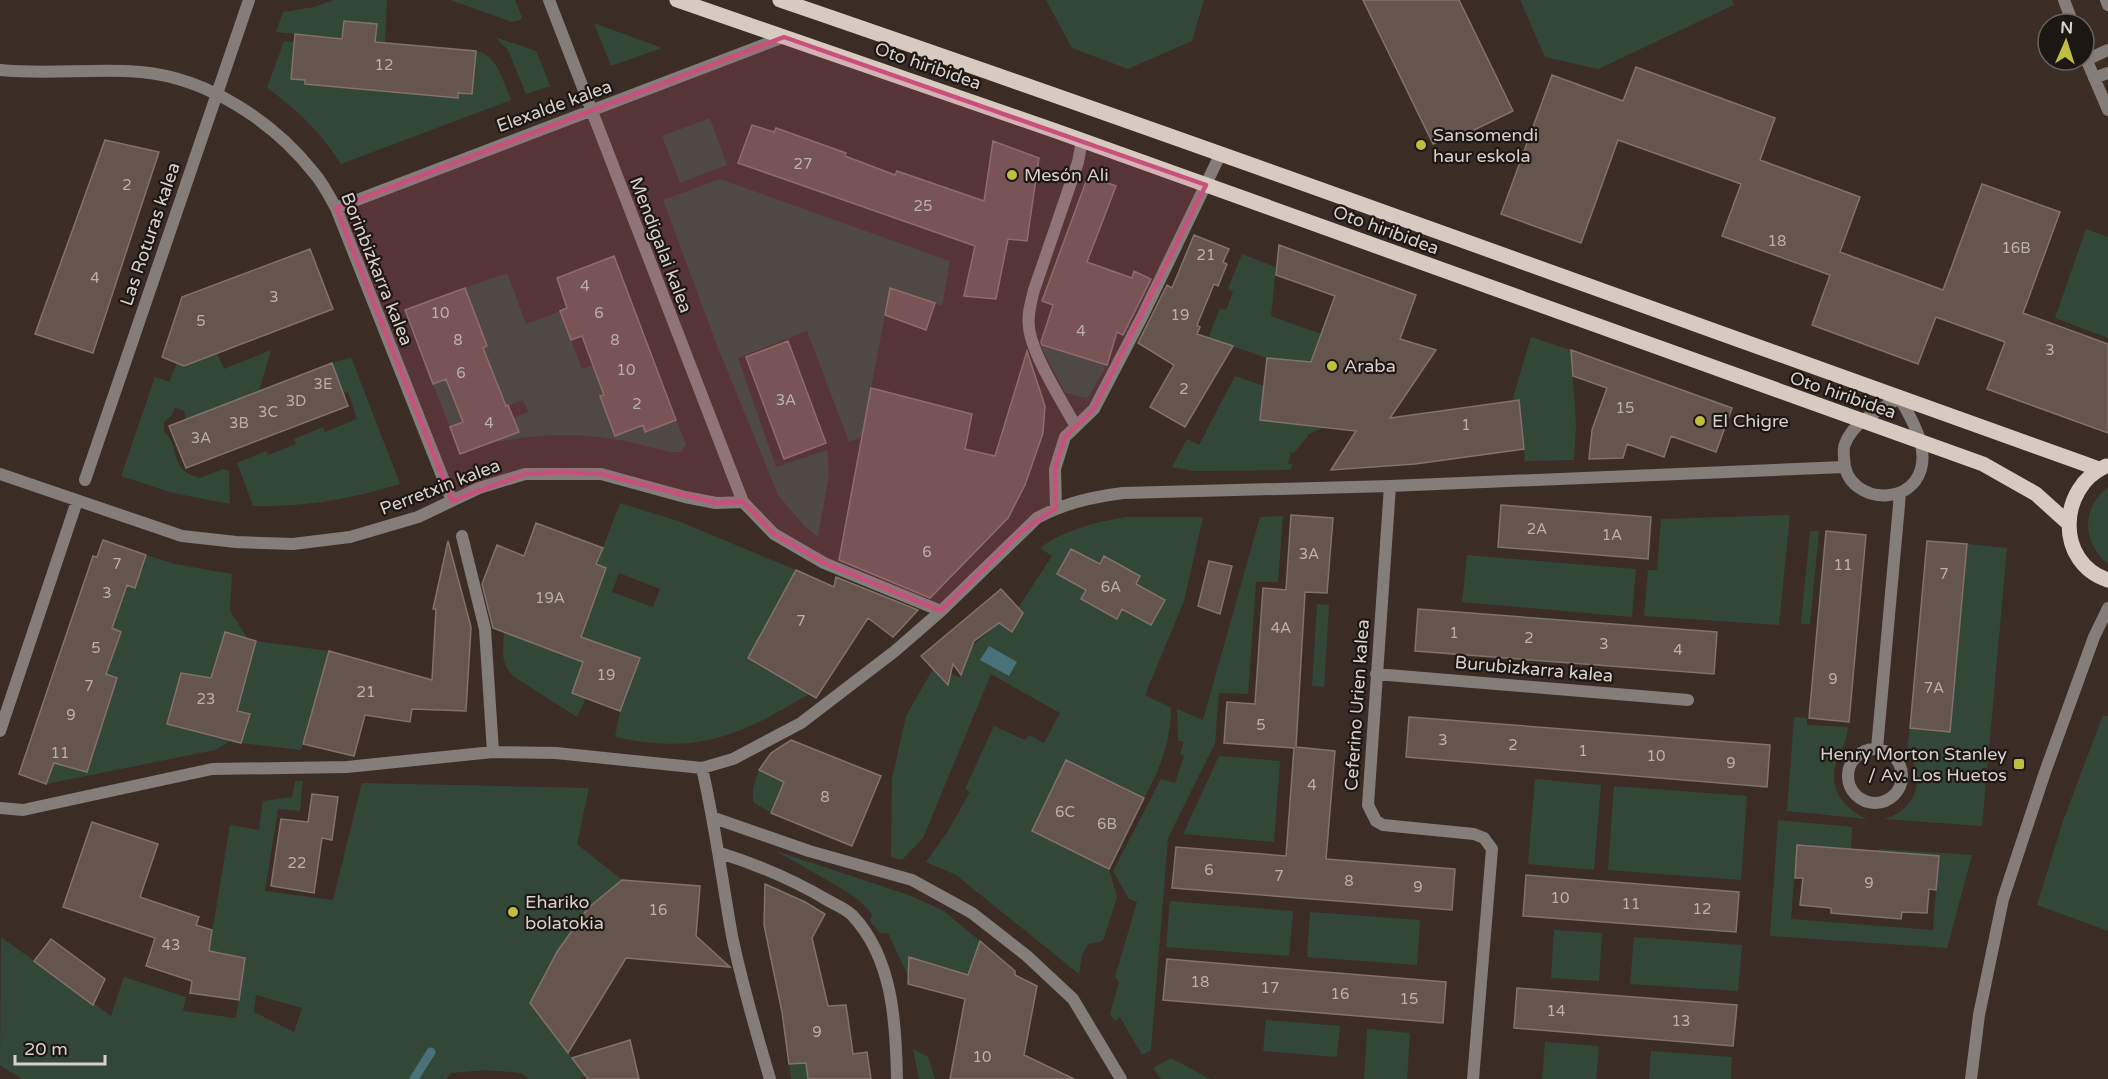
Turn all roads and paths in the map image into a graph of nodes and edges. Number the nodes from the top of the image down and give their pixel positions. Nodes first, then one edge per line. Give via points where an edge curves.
1 (249, 0) edge
2 (549, 0) edge
3 (676, 0) edge
4 (780, 0) edge
5 (2106, 0) edge
6 (2108, 5) edge
7 (784, 37) junction
8 (0, 70) edge
9 (2091, 72) edge
10 (2108, 73) edge
11 (2094, 78) junction
12 (216, 94) junction
13 (2108, 110) edge
14 (592, 111) junction
15 (1082, 140) junction
16 (1221, 153) junction
17 (1206, 185) junction
18 (336, 208) junction
19 (1900, 398) junction
20 (1861, 422) junction
21 (1075, 425) junction
22 (1921, 443) junction
23 (1844, 467) junction
24 (2103, 467) edge
25 (0, 474) edge
26 (84, 480) dead end
27 (1390, 486) junction
28 (1900, 494) junction
29 (77, 501) junction
30 (452, 501) junction
31 (743, 502) junction
32 (1056, 508) junction
33 (2068, 523) junction
34 (462, 536) dead end
35 (2108, 580) edge
36 (2108, 608) edge
37 (941, 611) junction
38 (1376, 674) junction
39 (1688, 700) dead end
40 (0, 731) edge
41 (1877, 748) junction
42 (493, 752) junction
43 (702, 768) junction
44 (0, 808) edge
45 (714, 818) junction
46 (720, 853) junction
47 (770, 1079) edge
48 (897, 1079) edge
49 (1121, 1079) edge
50 (1473, 1079) edge
51 (1971, 1079) edge

1 - 12 street, Las Roturas kalea
2 - 14 street, Mendigalai kalea
3 - 7 main road, Oto hiribidea
4 - 16 main road, Oto hiribidea
5 - 6 street
7 - 14 street, Elexalde kalea
7 - 15 main road, Oto hiribidea
8 - 12 street, Borinbizkarra kalea via 143,72
9 - 11 street
10 - 11 street
11 - 13 street
12 - 18 street, Borinbizkarra kalea via 280,138 315,174
12 - 26 street, Las Roturas kalea
14 - 18 street, Elexalde kalea
14 - 31 street, Mendigalai kalea
15 - 17 main road, Oto hiribidea
15 - 21 street via 1034,290 1029,329
16 - 17 street
16 - 19 main road, Oto hiribidea
17 - 20 main road, Oto hiribidea
17 - 21 street via 1094,409
18 - 30 street, Borinbizkarra kalea
19 - 20 street
19 - 22 street
19 - 24 main road, Oto hiribidea
20 - 22 main road, Oto hiribidea
20 - 23 street via 1844,444
21 - 32 street via 1065,437 1055,469
22 - 28 street via 1922,468 1918,479
22 - 33 main road, Oto hiribidea via 1983,464 2012,479 2036,494
23 - 27 street
23 - 28 street via 1856,486 1877,496
24 - 33 main road via 2082,483 2072,501
25 - 29 street, Perretxin kalea
27 - 32 street via 1123,492
27 - 38 street, Ceferino Urien kalea
28 - 41 street
29 - 30 street, Perretxin kalea via 182,536 292,544 350,537 418,517
29 - 40 street
30 - 31 street, Perretxin kalea via 525,474 562,472 601,474 716,503
31 - 37 street via 774,534 824,563
32 - 37 street via 1021,532
33 - 35 main road via 2077,555 2088,569
34 - 42 street via 485,629
36 - 51 street via 2042,781 2003,899 1981,1004
37 - 43 street via 801,723 733,759
38 - 39 street, Burubizkarra kalea
38 - 50 street, Ceferino Urien kalea via 1368,805 1376,821 1383,825 1474,834 1484,838 1492,849
41 - 41 street via 1860,752 1854,758 1847,782 1856,797 1872,804 1889,800 1900,787 1902,769 1893,754
42 - 43 street via 556,753
42 - 44 street via 348,767 212,769 23,810
43 - 45 street
45 - 46 street
45 - 49 street via 809,851 912,880 972,913 1073,999
46 - 47 street via 747,1002
46 - 48 street via 773,871 851,914 873,944 886,973 896,1034

